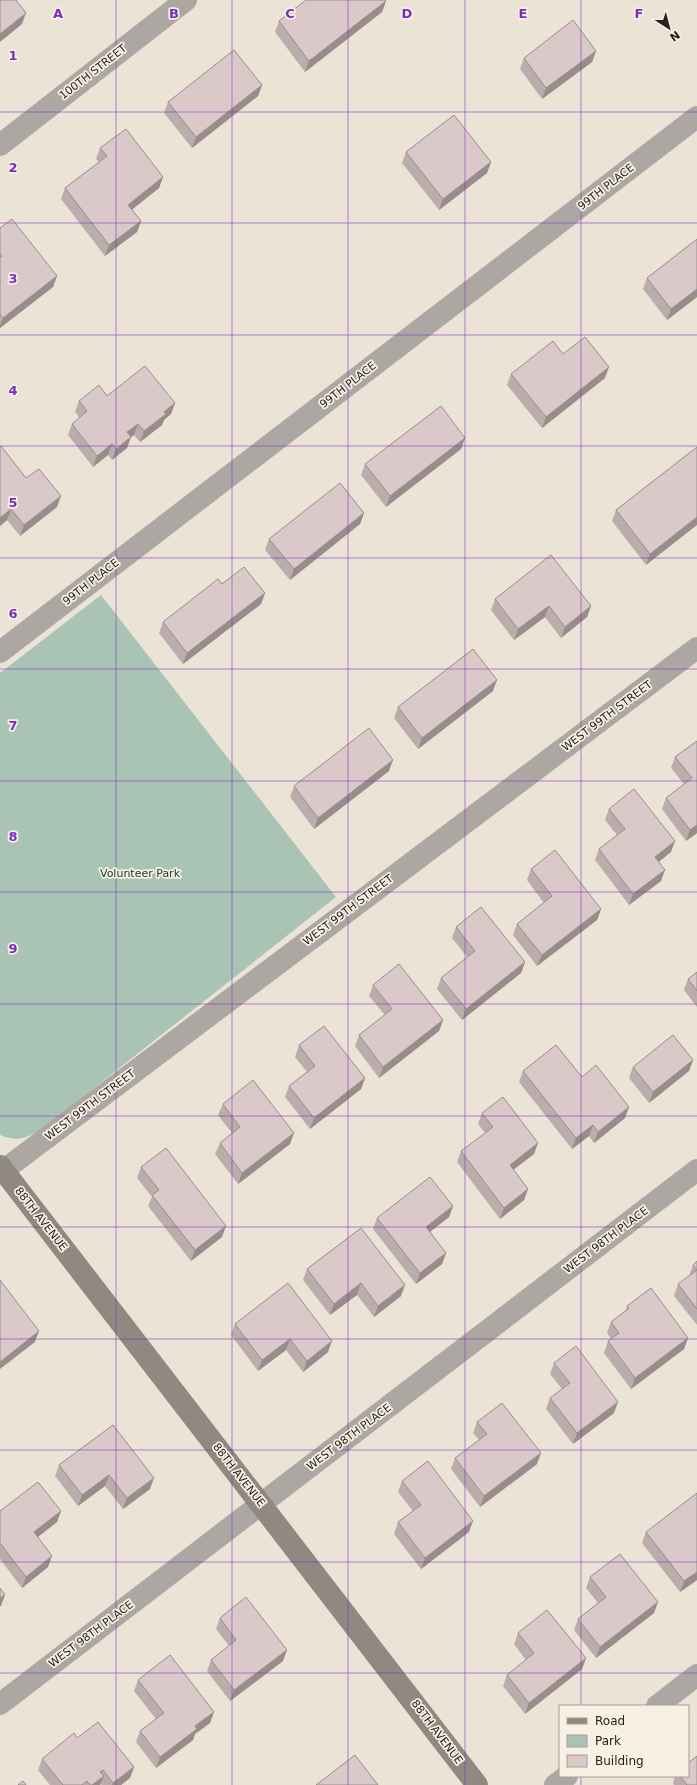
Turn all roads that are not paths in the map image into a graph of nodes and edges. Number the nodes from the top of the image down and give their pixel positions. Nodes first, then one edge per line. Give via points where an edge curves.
1 (186, 0) edge
2 (697, 117) edge
3 (0, 145) edge
4 (697, 648) edge
5 (0, 652) edge
6 (1, 1170) edge
7 (697, 1170) edge
8 (261, 1504) junction
9 (697, 1675) edge
10 (0, 1704) edge
11 (658, 1705) edge
12 (566, 1777) edge
13 (477, 1785) edge
14 (555, 1785) edge

1 - 3 street, 100TH STREET
2 - 5 street, 99TH PLACE
4 - 6 street, WEST 99TH STREET
6 - 8 street, 88TH AVENUE
7 - 8 street, WEST 98TH PLACE
8 - 10 street, WEST 98TH PLACE
8 - 13 street, 88TH AVENUE
9 - 11 street
12 - 14 street

